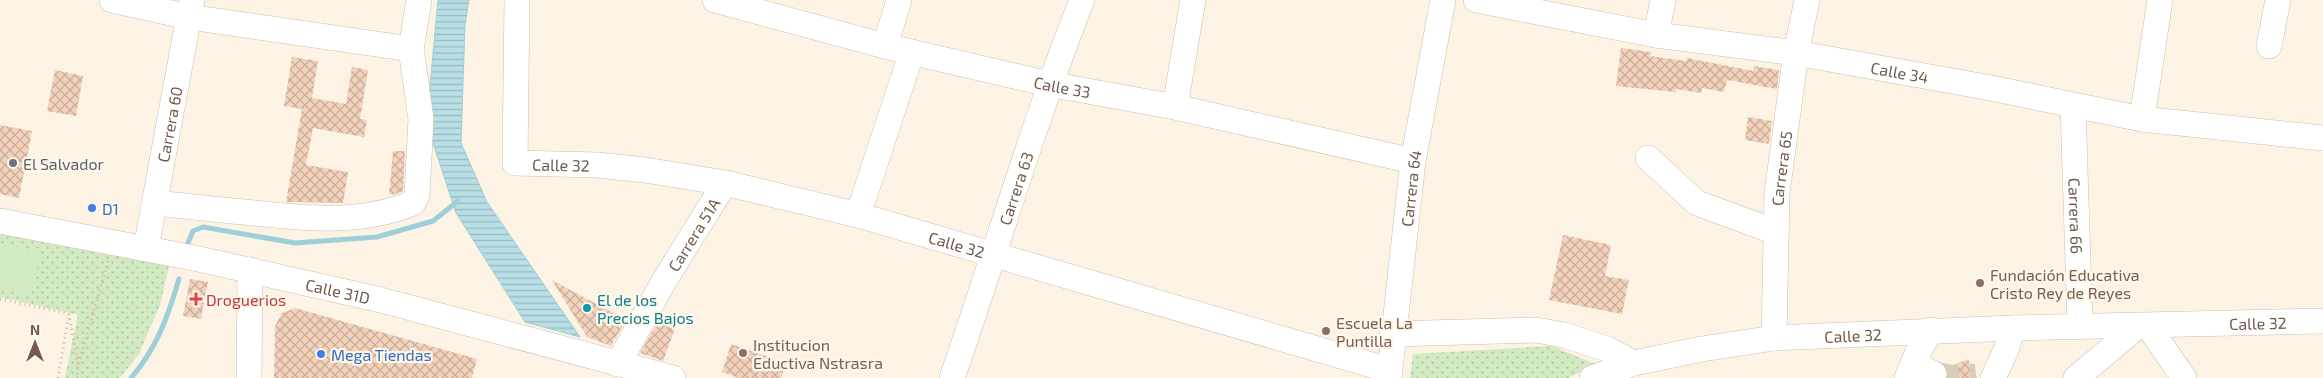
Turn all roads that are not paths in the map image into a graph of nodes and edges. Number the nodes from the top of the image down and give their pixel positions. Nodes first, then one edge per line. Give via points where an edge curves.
1 (112, 0) edge
2 (419, 0) edge
3 (517, 0) edge
4 (715, 0) edge
5 (900, 0) edge
6 (1082, 0) edge
7 (1193, 0) edge
8 (1443, 0) edge
9 (1476, 0) edge
10 (1663, 0) edge
11 (1807, 0) edge
12 (2160, 0) edge
13 (2278, 0) edge
14 (1555, 7) edge
15 (191, 9) edge
16 (1656, 35) junction
17 (885, 46) junction
18 (2269, 46) dead end
19 (412, 49) junction
20 (912, 52) junction
21 (1796, 53) junction
22 (1049, 84) junction
23 (2073, 106) junction
24 (1174, 108) junction
25 (2142, 120) junction
26 (2323, 138) edge
27 (1648, 158) dead end
28 (1413, 161) junction
29 (725, 183) junction
30 (154, 203) junction
31 (858, 215) junction
32 (0, 221) edge
33 (1776, 232) junction
34 (146, 248) junction
35 (995, 254) junction
36 (250, 270) junction
37 (2323, 321) edge
38 (2080, 326) junction
39 (2143, 326) junction
40 (2013, 328) junction
41 (1931, 330) junction
42 (1392, 334) junction
43 (1774, 338) junction
44 (1917, 354) junction
45 (1634, 363) junction
46 (618, 364) junction
47 (1990, 372) edge
48 (1389, 374) edge
49 (1934, 374) dead end
50 (249, 378) edge
51 (673, 378) edge
52 (952, 378) edge
53 (1592, 378) edge
54 (1907, 378) edge
55 (2076, 378) edge
56 (2184, 378) edge

1 - 15 street
2 - 19 street
3 - 29 street, Calle 32 via 515,163 645,170
4 - 17 street, Calle 33
5 - 17 street
6 - 22 street, Carrera 63
7 - 24 street
8 - 28 street, Carrera 64
9 - 14 street, Calle 34
10 - 16 street
11 - 21 street, Carrera 65
12 - 25 street
13 - 18 street
14 - 16 street, Calle 34
15 - 19 street
15 - 30 street, Carrera 60
16 - 21 street, Calle 34
17 - 20 street, Calle 33
19 - 30 street via 421,119 417,195 413,203 398,210 345,219
20 - 22 street, Calle 33
20 - 31 street
21 - 23 street, Calle 34
21 - 33 street, Carrera 65 via 1777,193
22 - 24 street, Calle 33
22 - 35 street, Carrera 63
23 - 25 street, Calle 34
23 - 38 street, Carrera 66
24 - 28 street, Calle 33
25 - 26 street, Calle 34
27 - 33 street via 1697,203
28 - 42 street, Carrera 64
29 - 31 street, Calle 32
29 - 46 street, Carrera 51A via 664,281
30 - 34 street, Carrera 60
31 - 35 street, Calle 32
32 - 34 street, Calle 31D
33 - 43 street, Carrera 65
34 - 36 street, Calle 31D
35 - 48 street, Calle 32
35 - 52 street, Carrera 63
36 - 46 street, Calle 31D via 381,300
36 - 50 street
37 - 39 street, Calle 32
38 - 39 street, Calle 32
38 - 40 street, Calle 32
39 - 55 street
39 - 56 street
40 - 41 street, Calle 32
40 - 47 street
41 - 43 street, Calle 32
41 - 44 street
42 - 45 street via 1536,330 1564,334
42 - 48 street, Carrera 64
43 - 45 street, Calle 32
44 - 49 street via 1920,367
44 - 54 street
45 - 53 street, Calle 32
46 - 51 street, Calle 31D

